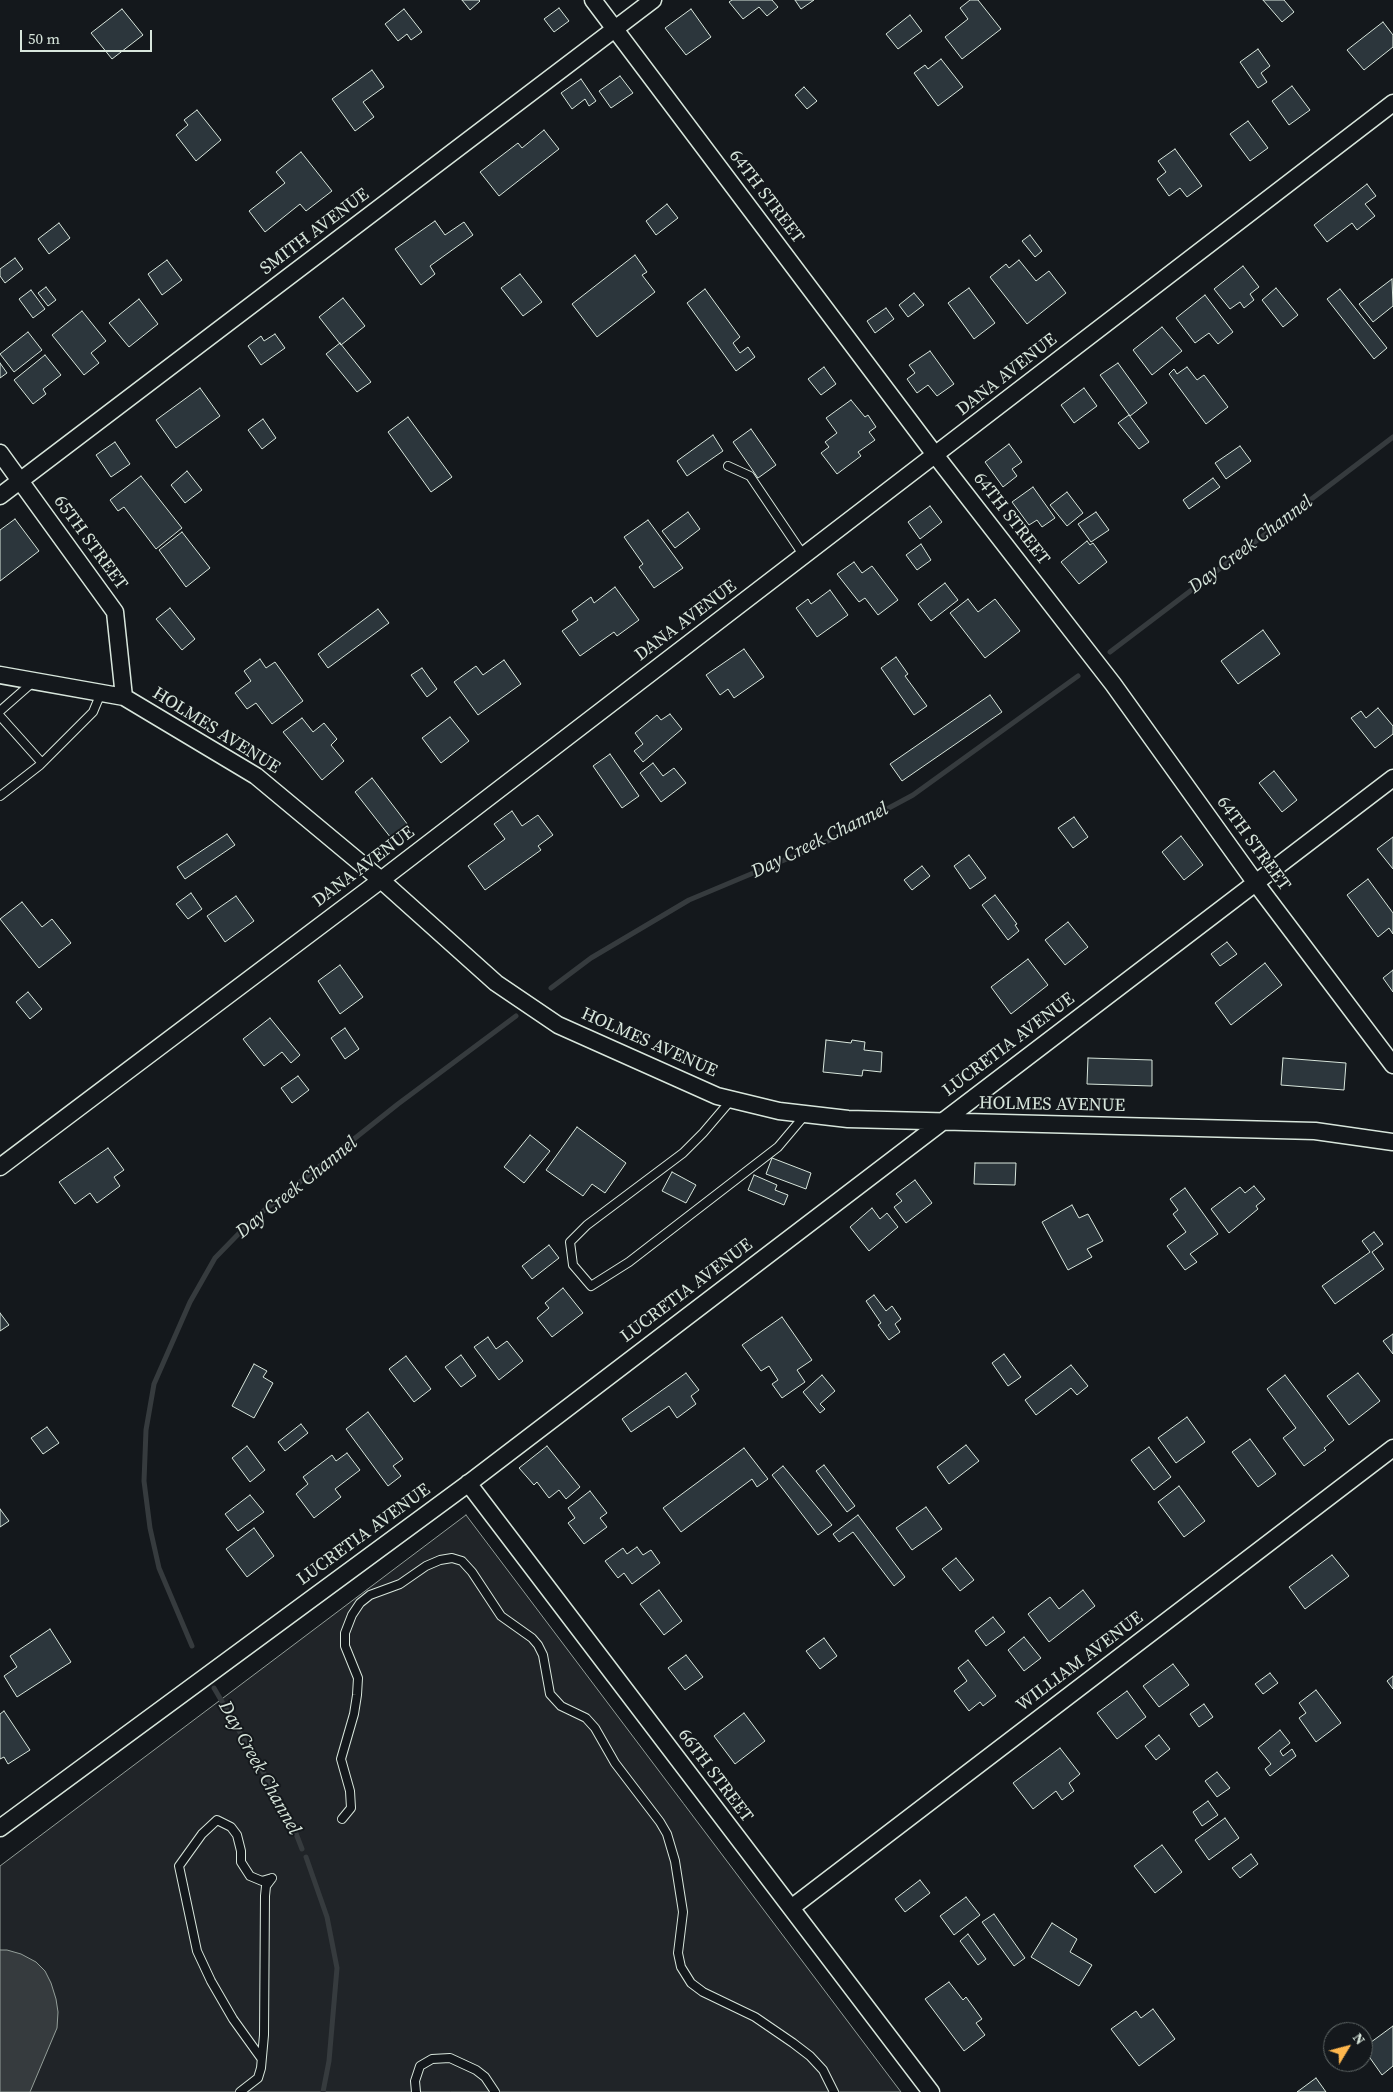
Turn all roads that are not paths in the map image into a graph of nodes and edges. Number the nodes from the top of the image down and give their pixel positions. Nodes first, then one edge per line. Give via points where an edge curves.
1 (593, 0) edge
2 (653, 0) edge
3 (615, 29) junction
4 (1393, 103) edge
5 (0, 453) edge
6 (936, 456) junction
7 (728, 466) dead end
8 (21, 480) junction
9 (0, 496) edge
10 (804, 556) junction
11 (0, 675) edge
12 (34, 681) junction
13 (101, 693) junction
14 (124, 697) junction
15 (0, 711) edge
16 (0, 716) edge
17 (42, 763) junction
18 (1393, 778) edge
19 (0, 796) edge
20 (380, 880) junction
21 (1255, 882) junction
22 (1393, 1065) edge
23 (732, 1100) junction
24 (806, 1114) junction
25 (941, 1122) junction
26 (1393, 1142) edge
27 (0, 1167) edge
28 (1393, 1448) edge
29 (468, 1483) junction
30 (342, 1819) dead end
31 (0, 1828) edge
32 (791, 1908) junction
33 (261, 2058) junction
34 (240, 2092) edge
35 (416, 2092) edge
36 (496, 2092) edge
37 (834, 2092) edge
38 (931, 2092) edge

1 - 3 street, 64TH STREET
2 - 3 street, SMITH AVENUE
3 - 6 street, 64TH STREET
3 - 8 street, SMITH AVENUE
4 - 6 street, DANA AVENUE
5 - 8 street, 65TH STREET
6 - 10 street, DANA AVENUE
6 - 21 street, 64TH STREET via 1113,684
7 - 10 lane via 750,476
8 - 9 street, SMITH AVENUE
8 - 14 street, 65TH STREET via 115,612
10 - 20 street, DANA AVENUE
11 - 12 street, HOLMES AVENUE
12 - 13 street, HOLMES AVENUE
12 - 15 lane
13 - 14 street, HOLMES AVENUE
13 - 17 lane via 94,712
14 - 20 street, HOLMES AVENUE via 256,776
16 - 17 lane
17 - 19 lane
18 - 21 street, LUCRETIA AVENUE
20 - 23 street, HOLMES AVENUE via 496,983 558,1024
20 - 27 street, DANA AVENUE
21 - 22 street, 64TH STREET
21 - 25 street, LUCRETIA AVENUE
23 - 24 street, HOLMES AVENUE
23 - 24 lane via 683,1153 587,1225 570,1242 573,1265 591,1286 629,1262 778,1147
24 - 25 street, HOLMES AVENUE via 848,1119
25 - 26 street, HOLMES AVENUE via 1315,1131
25 - 29 street, LUCRETIA AVENUE
28 - 32 street, WILLIAM AVENUE
29 - 31 street, LUCRETIA AVENUE
29 - 32 street, 66TH STREET
30 - 37 lane via 351,1808 350,1791 340,1759 354,1714 358,1678 345,1646 345,1633 352,1615 370,1595 400,1584 426,1566 452,1558 462,1561 501,1616 538,1645 543,1654 550,1694 561,1706 586,1718 595,1728 615,1763 667,1834 683,1912 678,1954 681,1967 691,1982 702,1992 755,2017 810,2056
32 - 38 street, 66TH STREET
33 - 33 lane via 265,1896 266,1886 272,1878 262,1880 250,1876 241,1862 238,1836 231,1827 218,1820 202,1834 179,1866 197,1951 233,2020
33 - 34 lane via 258,2078
35 - 36 lane via 415,2080 420,2066 432,2059 450,2058 476,2070

